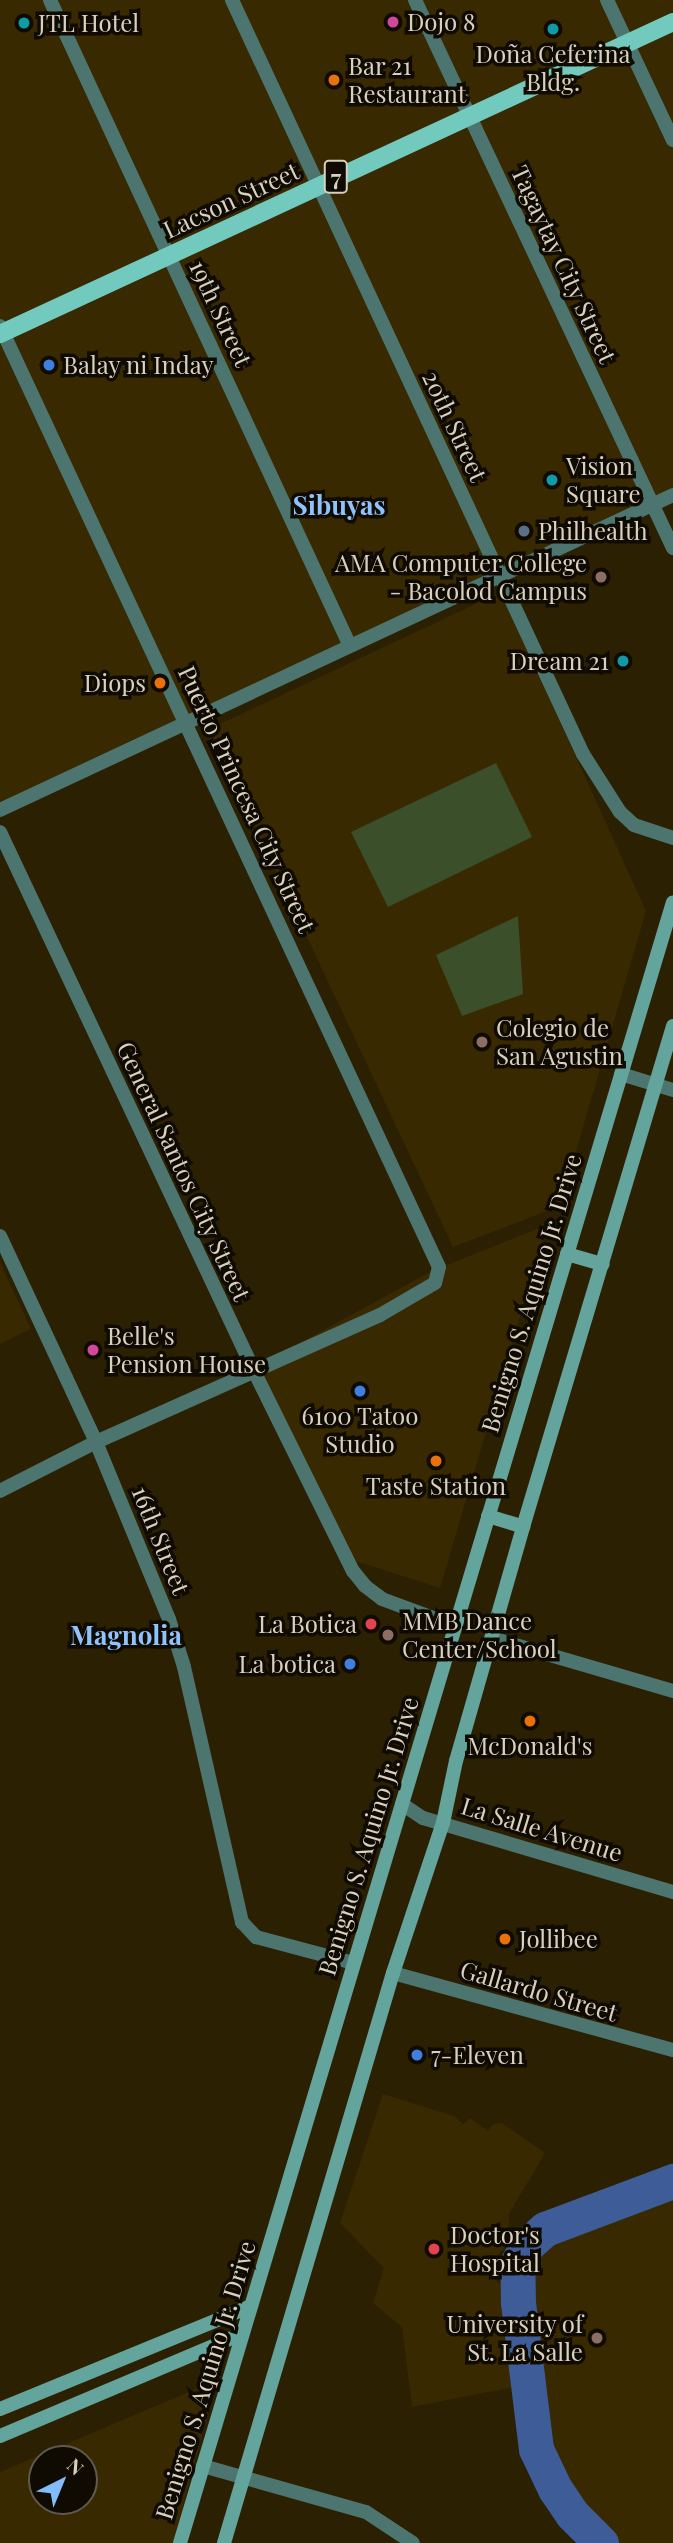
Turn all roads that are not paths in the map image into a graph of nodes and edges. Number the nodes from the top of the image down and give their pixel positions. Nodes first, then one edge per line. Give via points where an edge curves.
1 (50, 0) edge
2 (232, 0) edge
3 (415, 0) edge
4 (607, 0) edge
5 (673, 22) edge
6 (627, 43) junction
7 (469, 116) junction
8 (673, 140) edge
9 (318, 186) junction
10 (169, 255) junction
11 (1, 331) edge
12 (673, 495) edge
13 (652, 505) junction
14 (673, 548) edge
15 (500, 576) junction
16 (350, 646) junction
17 (187, 723) junction
18 (0, 810) edge
19 (0, 832) edge
20 (673, 838) edge
21 (673, 902) edge
22 (673, 1026) edge
23 (621, 1074) junction
24 (656, 1084) junction
25 (673, 1090) edge
26 (0, 1236) edge
27 (567, 1254) junction
28 (603, 1264) junction
29 (254, 1373) junction
30 (96, 1442) junction
31 (0, 1491) edge
32 (488, 1516) junction
33 (523, 1527) junction
34 (455, 1626) junction
35 (492, 1638) junction
36 (673, 1691) edge
37 (402, 1804) junction
38 (443, 1823) junction
39 (673, 1892) edge
40 (354, 1963) junction
41 (393, 1973) junction
42 (673, 2050) edge
43 (251, 2306) junction
44 (242, 2334) junction
45 (0, 2409) edge
46 (0, 2436) edge
47 (204, 2466) junction
48 (244, 2476) junction
49 (180, 2543) edge
50 (225, 2543) edge
51 (413, 2543) edge

1 - 10 street, 19th Street
2 - 9 street, 20th Street
3 - 7 street, Tagaytay City Street
4 - 6 street
5 - 6 main road, Lacson Street / 7
6 - 7 main road, Lacson Street / 7
6 - 8 street
7 - 9 main road, Lacson Street / 7
7 - 13 street, Tagaytay City Street
9 - 10 main road, Lacson Street / 7
9 - 15 street, 20th Street
10 - 11 main road, Lacson Street / 7
10 - 16 street, 19th Street
11 - 17 street, Puerto Princesa City Street
12 - 13 street
13 - 14 street, Tagaytay City Street
13 - 15 street
15 - 16 street
15 - 20 street, 20th Street via 583,754 609,798 634,825
16 - 17 street
17 - 18 street
17 - 29 street, Puerto Princesa City Street via 439,1267 439,1277 428,1289
19 - 29 street, General Santos City Street
21 - 23 main road, Benigno S. Aquino Jr. Drive
22 - 24 main road
23 - 24 street
23 - 27 main road, Benigno S. Aquino Jr. Drive
24 - 25 street
24 - 28 main road
26 - 30 street, 16th Street
27 - 28 main road
27 - 32 main road, Benigno S. Aquino Jr. Drive
28 - 33 main road
29 - 30 street
29 - 34 street, General Santos City Street via 365,1587 382,1599
30 - 31 street
30 - 40 street, 16th Street via 169,1619 184,1667 242,1922 256,1937
32 - 33 main road
32 - 34 main road, Benigno S. Aquino Jr. Drive
33 - 35 main road
34 - 37 main road, Benigno S. Aquino Jr. Drive
35 - 36 street
35 - 38 main road
37 - 38 street, La Salle Avenue via 423,1818
37 - 40 main road, Benigno S. Aquino Jr. Drive
38 - 39 street, La Salle Avenue
38 - 41 main road
40 - 43 main road, Benigno S. Aquino Jr. Drive
41 - 42 street, Gallardo Street
41 - 48 main road
43 - 44 main road, Benigno S. Aquino Jr. Drive
43 - 45 main road
44 - 46 main road
44 - 47 main road, Benigno S. Aquino Jr. Drive
47 - 48 street
47 - 49 main road, Benigno S. Aquino Jr. Drive
48 - 50 main road
48 - 51 street via 366,2512

